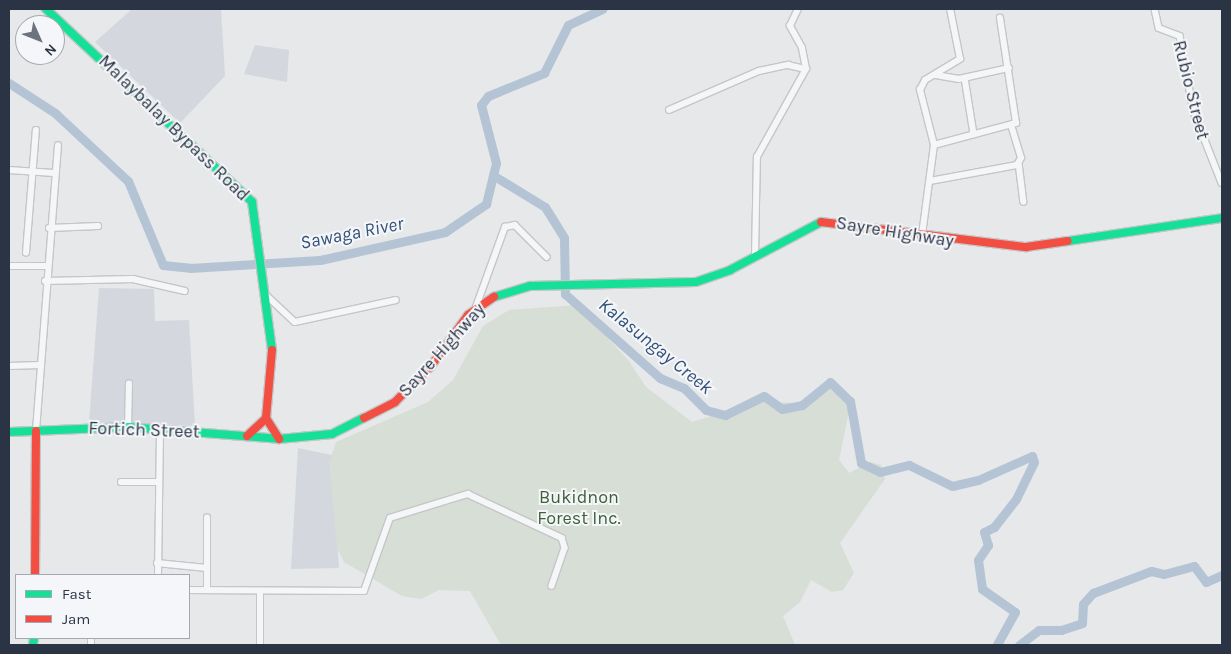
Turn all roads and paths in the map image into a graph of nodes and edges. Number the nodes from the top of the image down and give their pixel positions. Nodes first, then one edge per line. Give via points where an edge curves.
1 (46, 9) edge
2 (798, 9) edge
3 (950, 9) edge
4 (1155, 9) edge
5 (1000, 18) dead end
6 (1009, 68) junction
7 (806, 69) junction
8 (936, 75) junction
9 (965, 78) junction
10 (669, 110) dead end
11 (1011, 126) junction
12 (36, 130) dead end
13 (974, 134) junction
14 (934, 145) junction
15 (58, 146) dead end
16 (1019, 163) junction
17 (9, 170) edge
18 (31, 172) junction
19 (54, 173) junction
20 (930, 181) junction
21 (1222, 183) edge
22 (1024, 202) dead end
23 (1222, 218) edge
24 (98, 226) dead end
25 (49, 228) junction
26 (922, 236) junction
27 (26, 254) dead end
28 (547, 257) dead end
29 (755, 257) junction
30 (9, 266) edge
31 (46, 266) junction
32 (45, 282) junction
33 (263, 287) junction
34 (185, 291) dead end
35 (396, 300) dead end
36 (476, 307) junction
37 (39, 365) junction
38 (9, 366) edge
39 (129, 384) dead end
40 (266, 418) junction
41 (128, 428) junction
42 (160, 429) junction
43 (36, 431) junction
44 (9, 432) edge
45 (247, 436) junction
46 (278, 439) junction
47 (120, 482) dead end
48 (157, 482) junction
49 (207, 518) dead end
50 (157, 563) junction
51 (207, 568) junction
52 (35, 574) edge
53 (158, 574) edge
54 (552, 586) dead end
55 (190, 590) edge
56 (207, 590) junction
57 (260, 592) junction
58 (260, 645) edge

1 - 33 main road, Malaybalay Bypass Road via 244,190 255,207
2 - 7 street via 790,26 802,48
3 - 8 street via 960,59
4 - 21 street, Rubio Street via 1159,28 1180,36 1194,112
5 - 6 street
6 - 9 street
6 - 11 street via 1018,118
7 - 10 street via 788,65 759,71
7 - 29 street via 757,157
8 - 9 street
8 - 14 street via 925,80 920,90
9 - 13 street
11 - 13 street
11 - 16 street
12 - 18 street
13 - 14 street
14 - 20 street
15 - 19 street
16 - 20 street
16 - 22 street
17 - 18 street
18 - 19 street
18 - 27 street
19 - 25 street
20 - 26 street
23 - 26 main road, Sayre Highway via 1042,246 988,246
24 - 25 street
25 - 31 street
26 - 29 main road, Sayre Highway via 822,221
28 - 36 street via 515,225 505,227
29 - 36 main road, Sayre Highway via 721,274 689,283 554,285 510,290
30 - 31 street
31 - 32 street
32 - 34 street via 133,279
32 - 37 street
33 - 35 street via 295,322
33 - 40 main road, Malaybalay Bypass Road via 272,348
36 - 46 main road, Sayre Highway via 422,377 383,410 332,434
37 - 38 street
37 - 43 street
39 - 41 street
40 - 45 main road
40 - 46 main road
41 - 42 main road, Fortich Street
41 - 43 main road, Fortich Street
42 - 45 main road, Fortich Street
42 - 48 street
43 - 44 main road, Fortich Street
43 - 52 main road
45 - 46 main road, Fortich Street
47 - 48 street
48 - 50 street
49 - 51 street
50 - 51 street
50 - 53 street
51 - 56 street
54 - 57 street via 565,548 562,538 468,494 390,518 384,524 368,584 362,592
55 - 56 street
56 - 57 street
57 - 58 street

